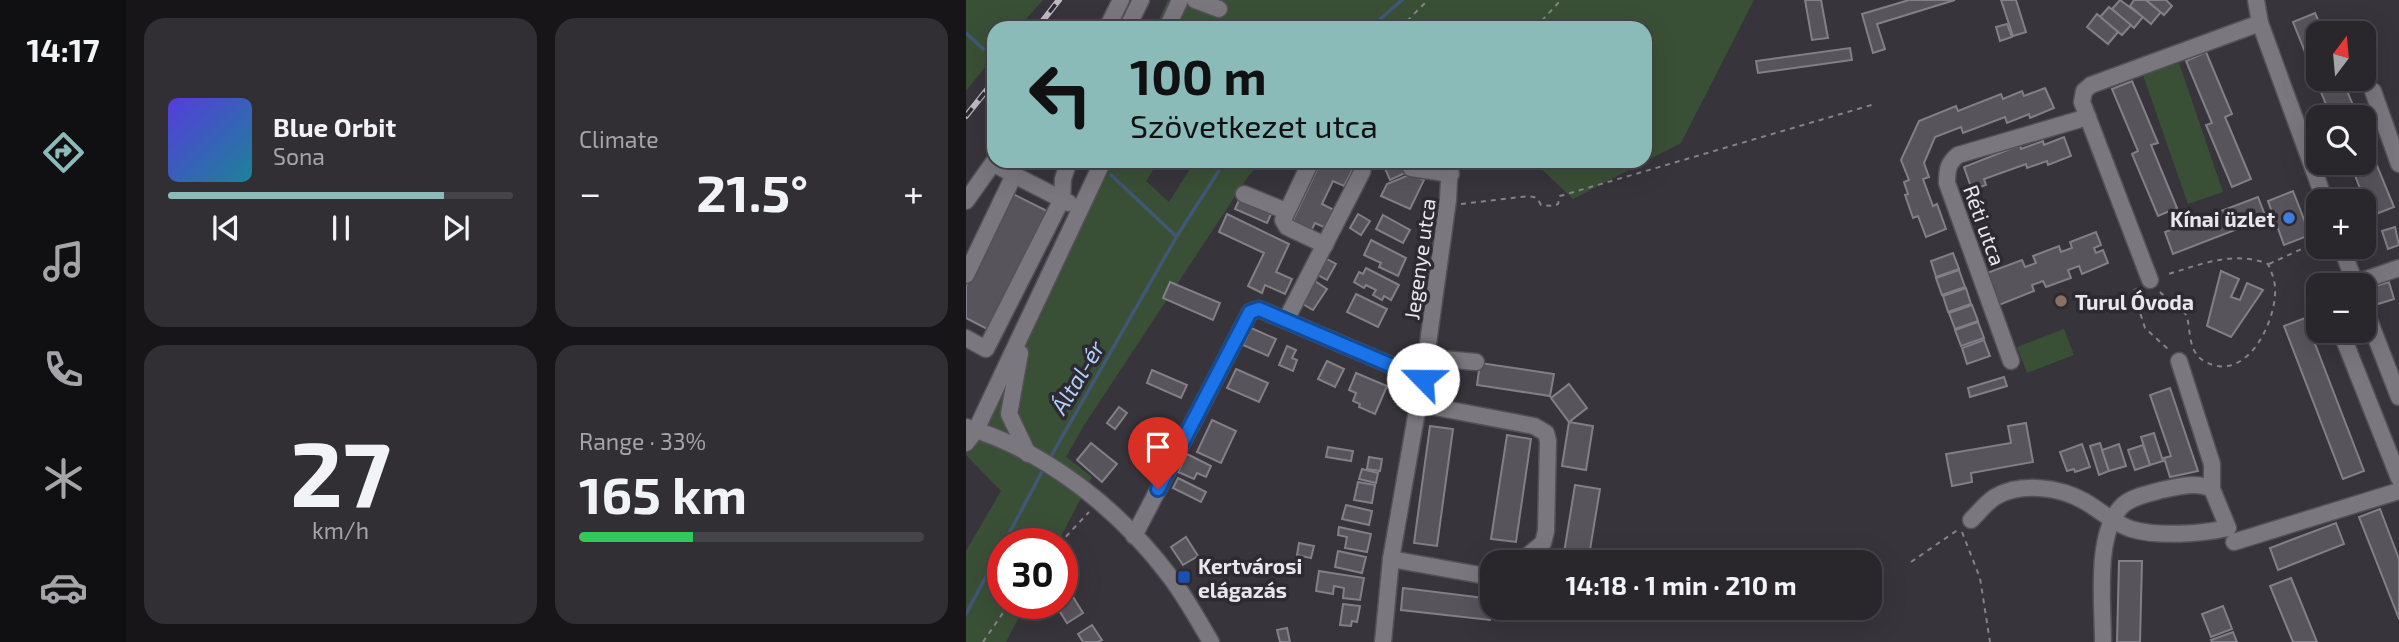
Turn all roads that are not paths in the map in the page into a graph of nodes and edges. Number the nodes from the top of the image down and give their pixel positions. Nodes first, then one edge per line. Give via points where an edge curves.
1 (1121, 0) edge
2 (1141, 0) edge
3 (1180, 0) edge
4 (1195, 0) edge
5 (2256, 0) edge
6 (1219, 9) dead end
7 (1110, 21) edge
8 (1130, 21) edge
9 (1170, 21) edge
10 (2260, 23) junction
11 (2373, 91) dead end
12 (2088, 117) junction
13 (2394, 134) edge
14 (2399, 164) edge
15 (989, 168) edge
16 (1002, 168) edge
17 (1067, 168) edge
18 (1100, 168) edge
19 (1308, 168) edge
20 (1363, 168) edge
21 (1451, 168) edge
22 (1014, 175) junction
23 (2321, 189) edge
24 (1244, 194) dead end
25 (1062, 199) junction
26 (966, 201) edge
27 (1081, 208) junction
28 (1286, 211) junction
29 (1325, 245) junction
30 (2399, 268) edge
31 (966, 275) edge
32 (2376, 276) edge
33 (2150, 280) road end
34 (1286, 320) junction
35 (1025, 330) junction
36 (966, 338) edge
37 (2376, 338) edge
38 (2345, 343) edge
39 (2011, 361) dead end
40 (2179, 361) road end
41 (1475, 362) dead end
42 (1424, 372) junction
43 (2399, 397) edge
44 (1419, 404) junction
45 (969, 433) edge
46 (1041, 461) junction
47 (2399, 478) edge
48 (2212, 489) junction
49 (2399, 491) edge
50 (1971, 520) dead end
51 (2111, 520) junction
52 (1134, 536) junction
53 (2234, 542) dead end
54 (1535, 550) edge
55 (1391, 559) junction
56 (1480, 575) edge
57 (1211, 642) edge
58 (1382, 642) edge
59 (2103, 642) edge

1 - 7 street
2 - 8 street
3 - 9 street
4 - 6 street
5 - 10 street
10 - 12 street via 2091,85 2082,102
10 - 23 street
11 - 13 street
12 - 33 street
12 - 39 street, Réti utca via 1958,155 1950,162 1947,183
13 - 14 street
15 - 26 street
16 - 22 street
17 - 25 street
18 - 27 street
19 - 28 street
20 - 29 street
21 - 42 street, Jegenye utca
22 - 25 street
22 - 31 street
24 - 28 street
25 - 27 street
25 - 36 street via 986,349
27 - 35 street
28 - 29 street via 1283,220 1287,227
29 - 34 street
30 - 32 street
34 - 42 street
34 - 52 street via 1259,309 1250,312
35 - 45 street
35 - 46 street via 1009,414
37 - 43 street
38 - 47 street
40 - 48 street via 2211,464
41 - 42 street via 1443,359
42 - 44 street, Jegenye utca
44 - 54 street via 1534,426 1546,433 1546,531 1543,543
44 - 55 street, Jegenye utca
45 - 46 street
46 - 52 street via 1100,502
48 - 51 street via 2179,486 2140,496 2124,503
48 - 51 street via 2228,528 2154,532
49 - 53 street
50 - 51 street via 2000,495 2037,488 2074,496
51 - 59 street via 2104,548
52 - 57 street via 1170,576
55 - 56 street
55 - 58 street, Jegenye utca

